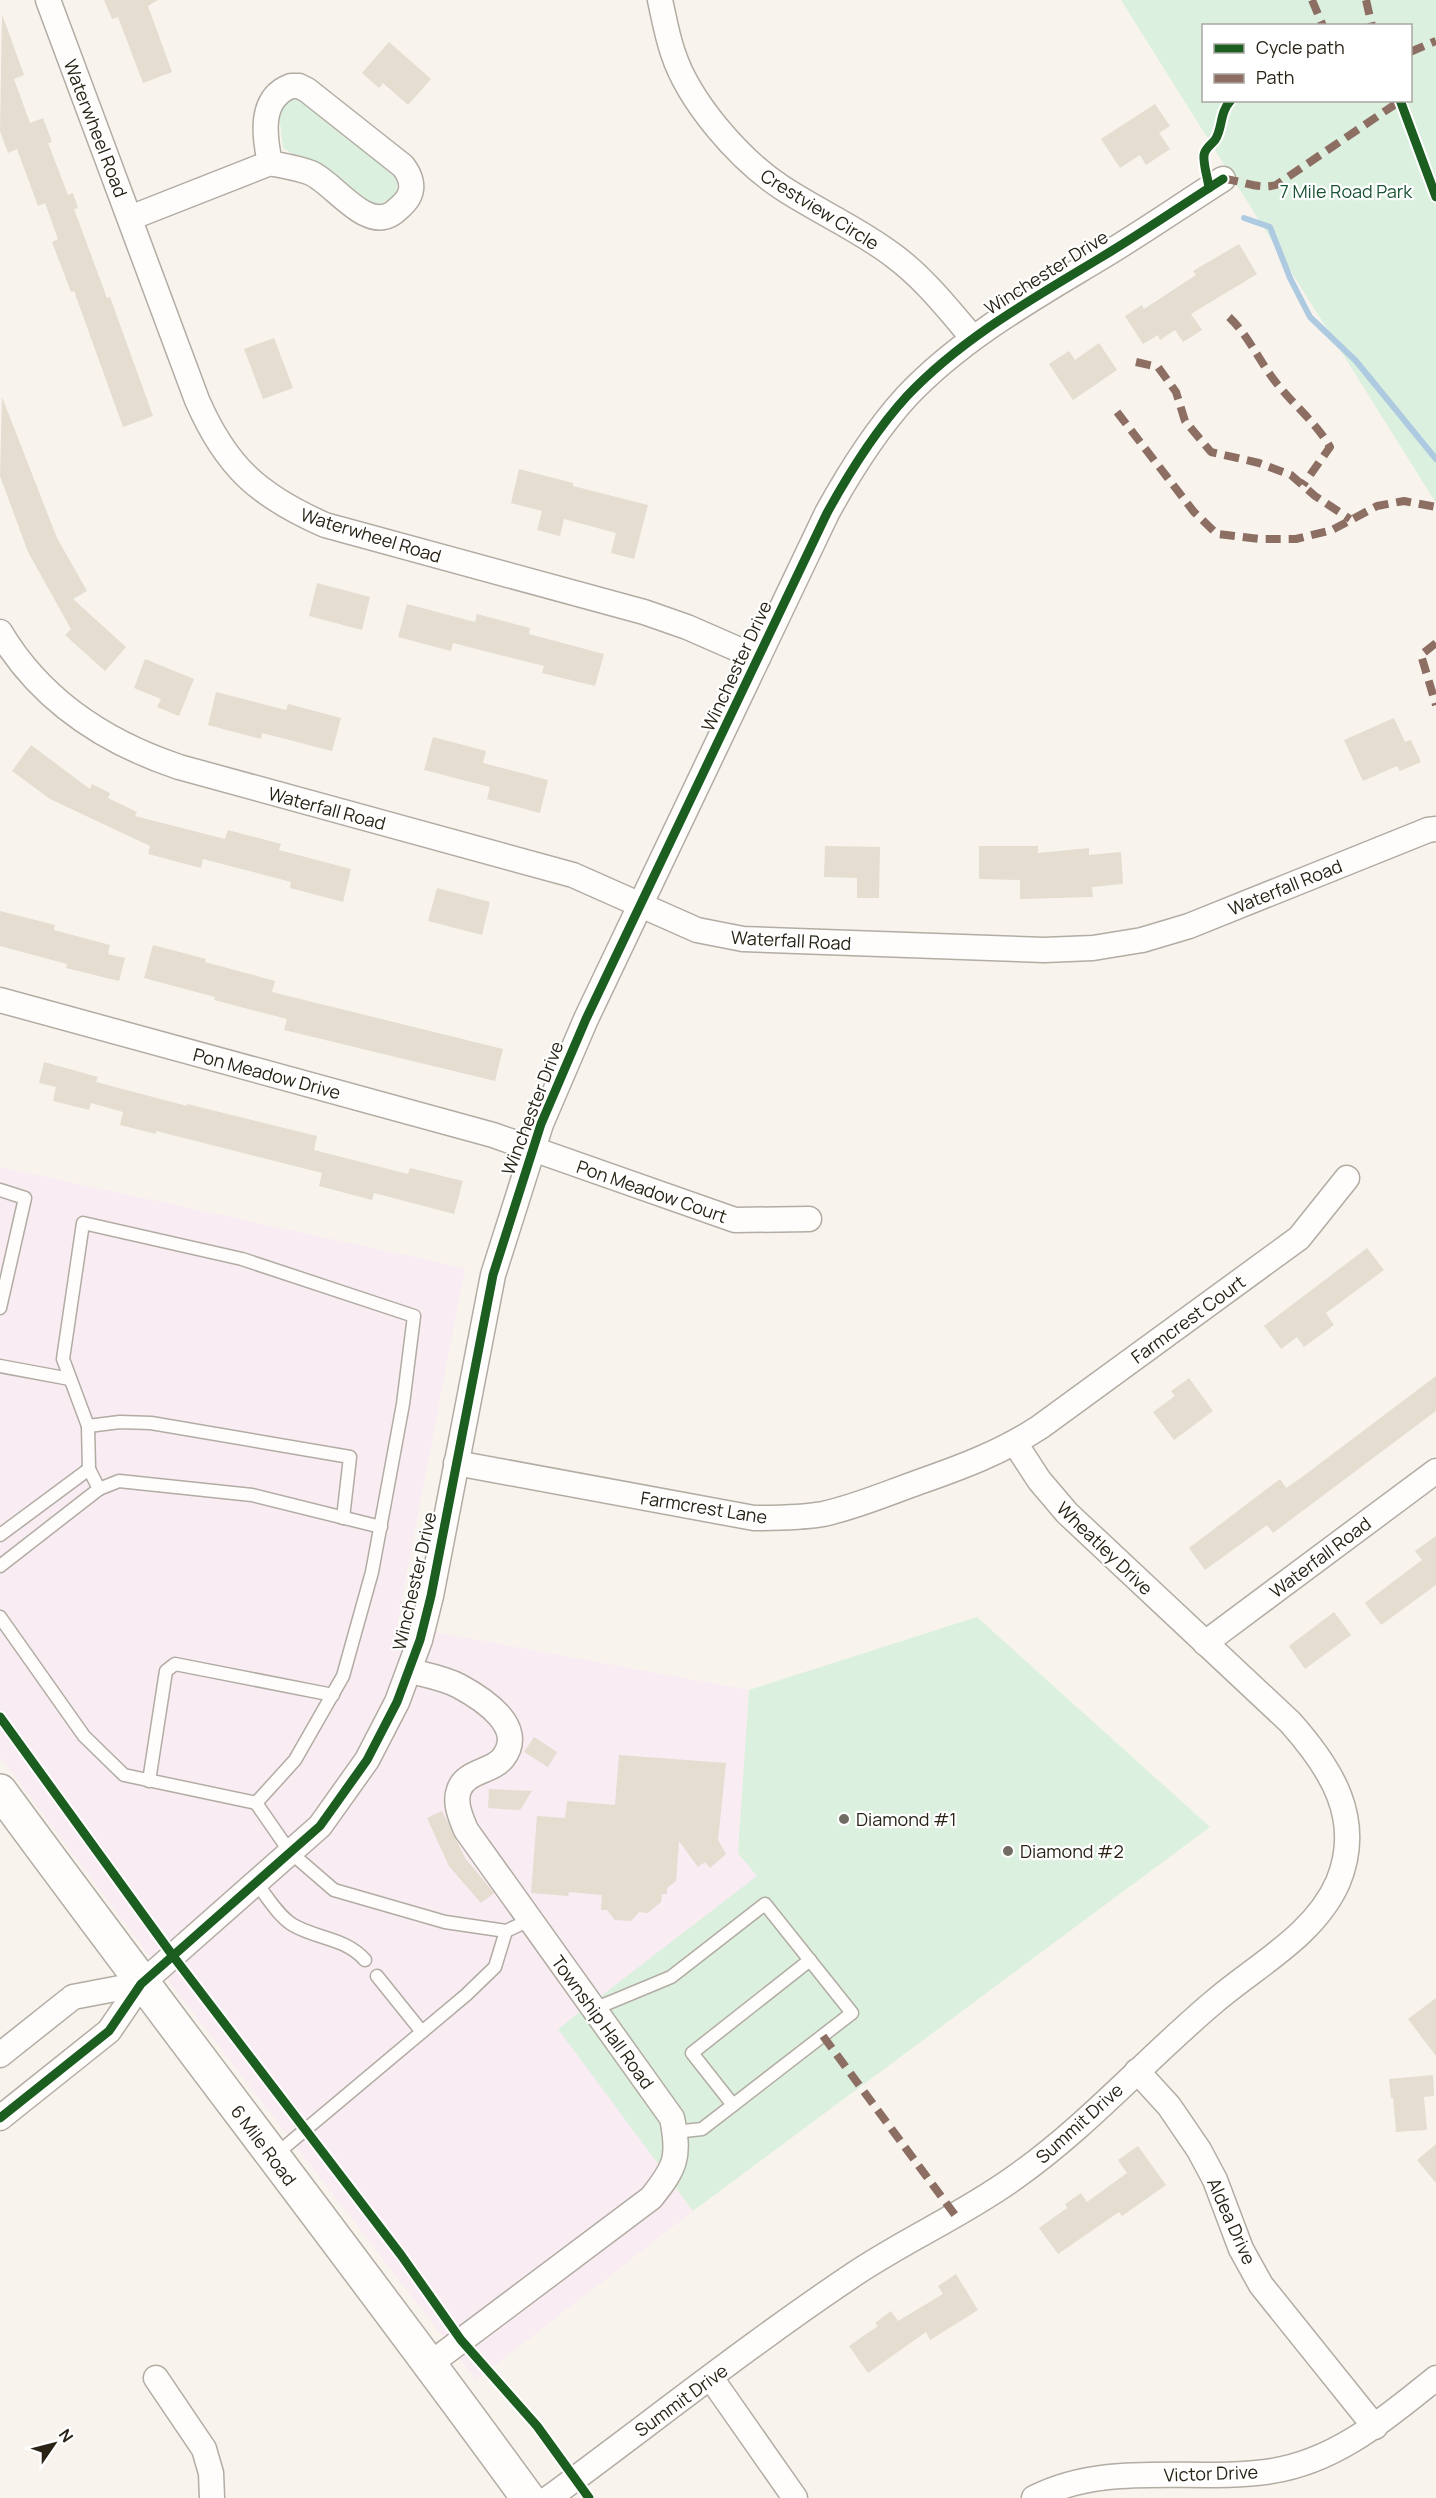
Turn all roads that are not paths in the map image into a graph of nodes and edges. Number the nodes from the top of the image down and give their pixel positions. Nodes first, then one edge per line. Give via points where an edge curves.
1 (48, 0) edge
2 (660, 0) edge
3 (270, 163) junction
4 (1223, 179) dead end
5 (130, 218) junction
6 (973, 338) junction
7 (0, 632) edge
8 (758, 658) junction
9 (1436, 809) edge
10 (1430, 830) edge
11 (641, 905) junction
12 (0, 1000) edge
13 (532, 1149) junction
14 (1347, 1178) dead end
15 (0, 1190) edge
16 (809, 1219) dead end
17 (0, 1308) edge
18 (0, 1366) edge
19 (70, 1379) junction
20 (88, 1426) junction
21 (1015, 1443) junction
22 (456, 1462) junction
23 (89, 1469) junction
24 (1436, 1471) edge
25 (99, 1489) junction
26 (344, 1518) junction
27 (381, 1527) junction
28 (0, 1535) edge
29 (0, 1566) edge
30 (0, 1617) edge
31 (1205, 1643) junction
32 (410, 1671) junction
33 (333, 1695) junction
34 (149, 1780) junction
35 (0, 1791) edge
36 (256, 1803) junction
37 (290, 1852) junction
38 (256, 1882) junction
39 (530, 1920) junction
40 (506, 1931) junction
41 (364, 1960) dead end
42 (810, 1960) junction
43 (376, 1976) dead end
44 (141, 1984) junction
45 (594, 2009) junction
46 (422, 2032) junction
47 (0, 2055) edge
48 (1137, 2071) junction
49 (733, 2105) junction
50 (0, 2118) edge
51 (675, 2132) junction
52 (273, 2157) junction
53 (430, 2364) junction
54 (156, 2378) dead end
55 (711, 2378) junction
56 (1436, 2378) edge
57 (1375, 2427) junction
58 (212, 2498) edge
59 (528, 2498) edge
60 (549, 2498) edge
61 (795, 2498) edge
62 (1034, 2498) edge

1 - 5 street, Waterwheel Road
2 - 6 street, Crestview Circle via 673,54 699,102 726,139 751,165 781,187 896,257 927,285
3 - 3 street via 311,173 370,218 389,215 412,189 407,172 397,160 299,86 284,89 269,104
3 - 5 street
4 - 6 street, Winchester Drive
5 - 8 street, Waterwheel Road via 206,420 232,461 267,495 325,525 644,612
6 - 8 street, Winchester Drive via 909,394 863,452 827,513
7 - 11 street, Waterfall Road via 53,697 105,736 142,754 573,875
8 - 11 street, Winchester Drive
9 - 10 street, Waterfall Road
10 - 11 street, Waterfall Road via 1189,926 1142,940 1093,948 1044,950 743,939 697,930
11 - 13 street, Winchester Drive via 586,1018
12 - 13 street, Pon Meadow Drive
13 - 16 street, Pon Meadow Court via 735,1220
13 - 22 street, Winchester Drive via 493,1275
14 - 21 street, Farmcrest Court via 1299,1238
15 - 17 lane via 25,1198
18 - 19 lane
19 - 20 lane
19 - 27 lane via 63,1359 82,1223 242,1259 414,1316
20 - 23 lane
20 - 26 lane via 150,1423 350,1457
21 - 22 street, Farmcrest Lane via 977,1462 851,1506 784,1518 732,1515
21 - 31 street, Wheatley Drive via 1067,1513
22 - 32 street, Winchester Drive via 431,1596
23 - 25 lane
23 - 28 lane
24 - 31 street, Waterfall Road
25 - 26 lane via 119,1481 252,1495
25 - 29 lane
26 - 27 lane
27 - 33 lane via 344,1676
30 - 34 lane via 84,1736 124,1775
31 - 48 street, Summit Drive via 1314,1749 1341,1799 1348,1826 1347,1844 1337,1883 1312,1922 1215,2000
32 - 37 street, Winchester Drive via 383,1733 348,1790 320,1826
32 - 39 street, Township Hall Road via 458,1686 501,1716 510,1734 511,1743 503,1758 466,1780 458,1790 458,1809 466,1830
33 - 34 lane via 175,1664 166,1671
33 - 36 lane via 295,1760
34 - 36 lane
35 - 44 street, 6 Mile Road
36 - 37 lane
37 - 38 street, Winchester Drive
37 - 40 lane via 333,1890 445,1922
38 - 41 lane via 290,1923 348,1946
38 - 44 street, Winchester Drive
39 - 40 lane
39 - 45 street, Township Hall Road
40 - 46 lane via 495,1967
42 - 45 lane via 765,1904 670,1977
42 - 49 lane via 692,2053
42 - 49 lane via 852,2013
43 - 46 lane
44 - 47 street via 73,1997
44 - 50 street, Winchester Drive via 109,2031
44 - 52 street, 6 Mile Road
45 - 51 street, Township Hall Road via 672,2118
46 - 52 lane
48 - 55 street, Summit Drive via 1062,2141 1015,2178 857,2272
48 - 57 street, Aldea Drive via 1169,2106 1199,2150 1215,2180 1241,2249 1261,2285
49 - 51 lane via 702,2129
51 - 53 street, Township Hall Road via 677,2145 670,2175 651,2198
52 - 53 street, 6 Mile Road
53 - 59 street, 6 Mile Road
54 - 58 street via 204,2449 211,2473
55 - 60 street, Summit Drive
55 - 61 street
56 - 57 street, Victor Drive
57 - 62 street, Victor Drive via 1324,2456 1273,2471 1111,2476 1081,2481

